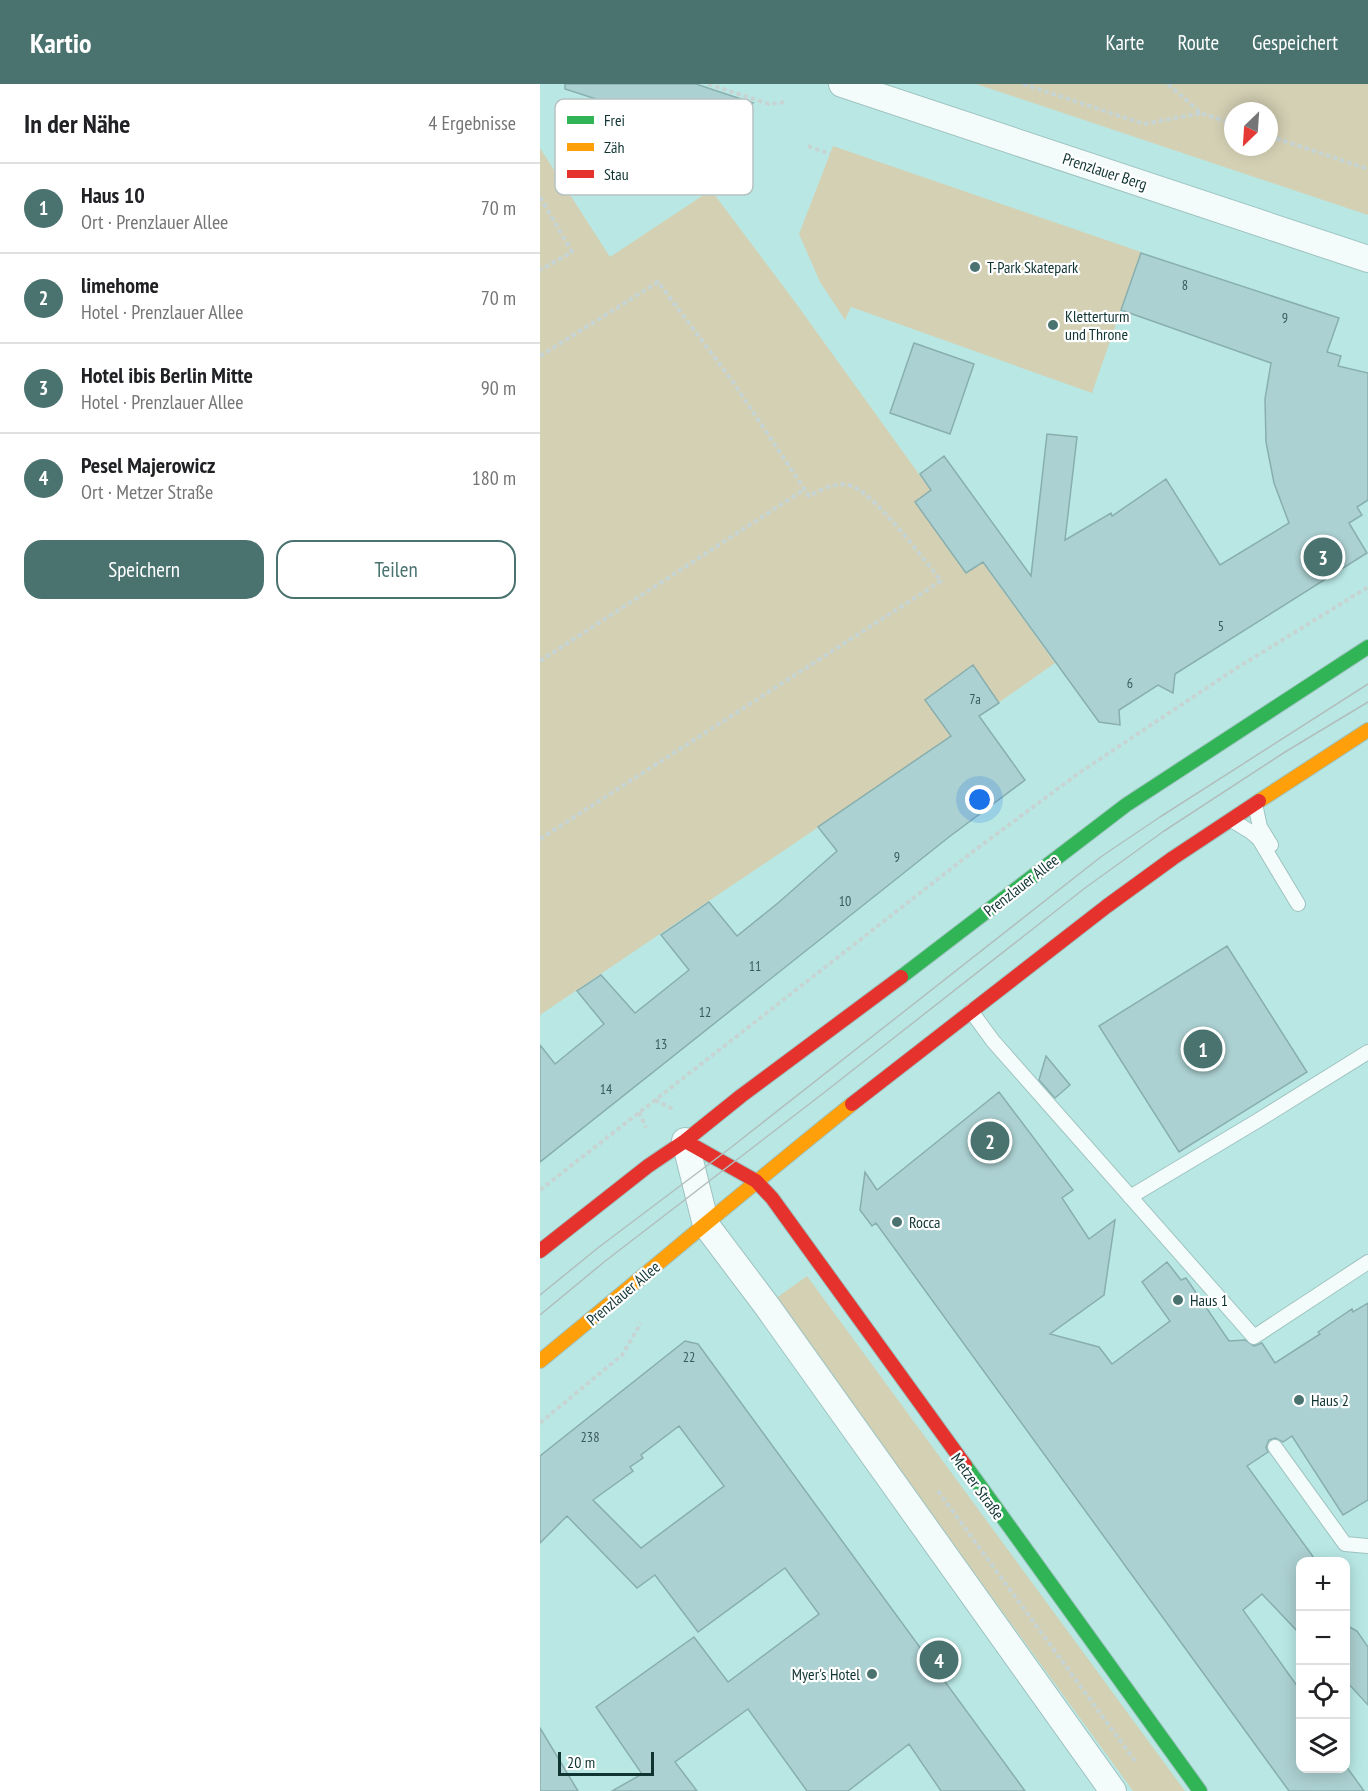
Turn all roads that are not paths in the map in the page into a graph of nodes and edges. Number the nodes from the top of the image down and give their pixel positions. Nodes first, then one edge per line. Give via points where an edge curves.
1 (842, 84) edge
2 (1368, 259) edge
3 (1368, 647) edge
4 (1368, 730) edge
5 (1255, 804) junction
6 (1231, 820) junction
7 (971, 1011) junction
8 (1368, 1052) edge
9 (686, 1140) junction
10 (756, 1181) junction
11 (1130, 1197) junction
12 (706, 1225) junction
13 (540, 1251) edge
14 (1368, 1262) edge
15 (540, 1361) edge
16 (1275, 1447) dead end
17 (1368, 1546) edge
18 (1113, 1791) edge
19 (1200, 1791) edge

1 - 2 street, Prenzlauer Berg
3 - 9 main road, Prenzlauer Allee via 1126,805
4 - 5 main road, Prenzlauer Allee
5 - 6 main road, Prenzlauer Allee
5 - 6 lane via 1260,827 1302,902 1258,839
6 - 7 main road, Prenzlauer Allee via 1107,906
7 - 10 main road, Prenzlauer Allee
7 - 11 lane
8 - 11 lane
9 - 10 main road
9 - 12 street
9 - 13 main road, Prenzlauer Allee
10 - 12 main road, Prenzlauer Allee
10 - 19 main road, Metzer Straße
11 - 14 lane via 1254,1337
12 - 15 main road, Prenzlauer Allee
12 - 18 street
16 - 17 lane via 1346,1545

